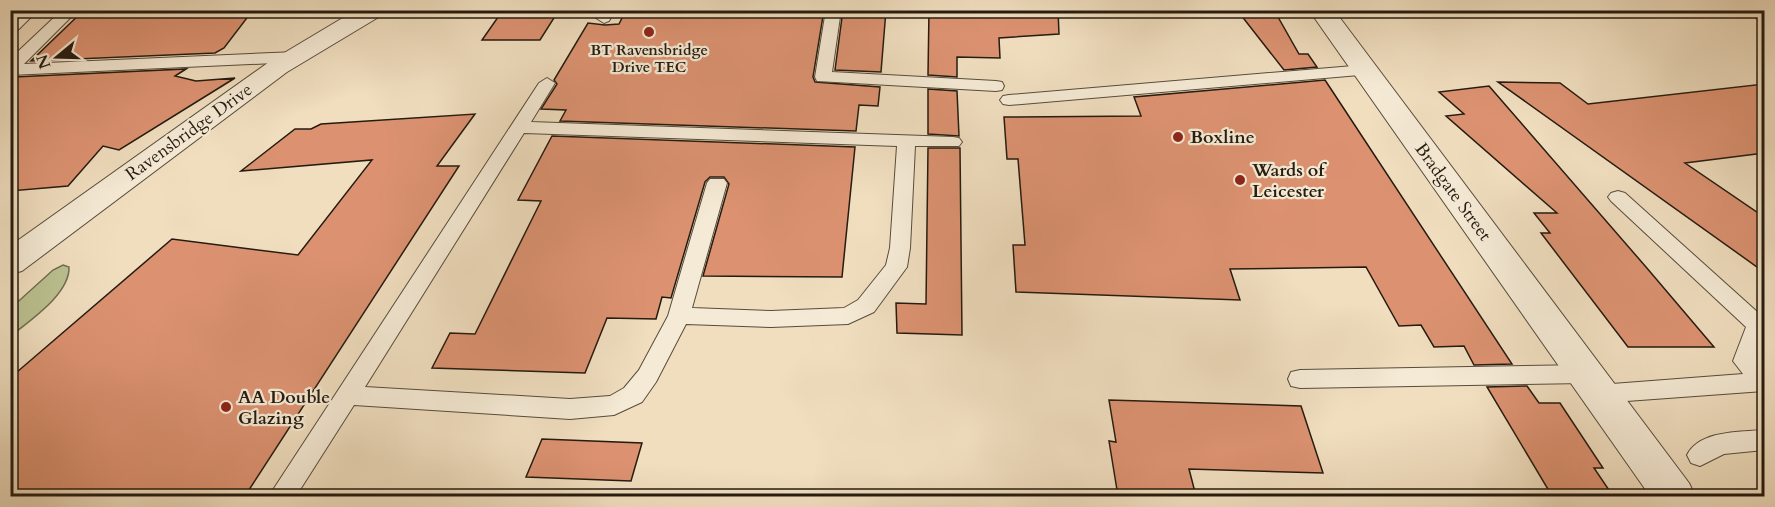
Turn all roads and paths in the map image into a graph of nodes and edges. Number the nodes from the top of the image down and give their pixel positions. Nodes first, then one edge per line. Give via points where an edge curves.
1 (26, 10) edge
2 (71, 10) edge
3 (374, 10) edge
4 (834, 10) edge
5 (1321, 10) edge
6 (10, 24) edge
7 (296, 57) junction
8 (10, 69) edge
9 (1365, 70) junction
10 (547, 83) dead end
11 (996, 86) dead end
12 (1009, 100) dead end
13 (519, 127) junction
14 (906, 140) junction
15 (953, 142) dead end
16 (717, 183) dead end
17 (1618, 197) dead end
18 (10, 263) edge
19 (679, 316) junction
20 (1300, 379) dead end
21 (1764, 381) edge
22 (1592, 384) junction
23 (347, 395) junction
24 (1764, 440) edge
25 (1700, 455) dead end
26 (282, 496) edge
27 (1674, 496) edge

1 - 6 street
2 - 8 lane
3 - 7 street, Ravensbridge Drive
4 - 11 lane via 823,77
5 - 9 street, Bradgate Street
7 - 8 lane
7 - 18 street, Ravensbridge Drive
9 - 12 lane
9 - 22 street, Bradgate Street
10 - 13 lane
13 - 14 lane
13 - 23 lane
14 - 15 lane
14 - 19 lane via 896,267 866,306 848,316
16 - 19 lane
17 - 21 lane via 1758,325 1745,361
19 - 23 lane via 648,376 633,395 615,405 570,409
20 - 22 lane
21 - 22 lane
22 - 27 street, Bradgate Street
23 - 26 lane
24 - 25 lane via 1720,444

